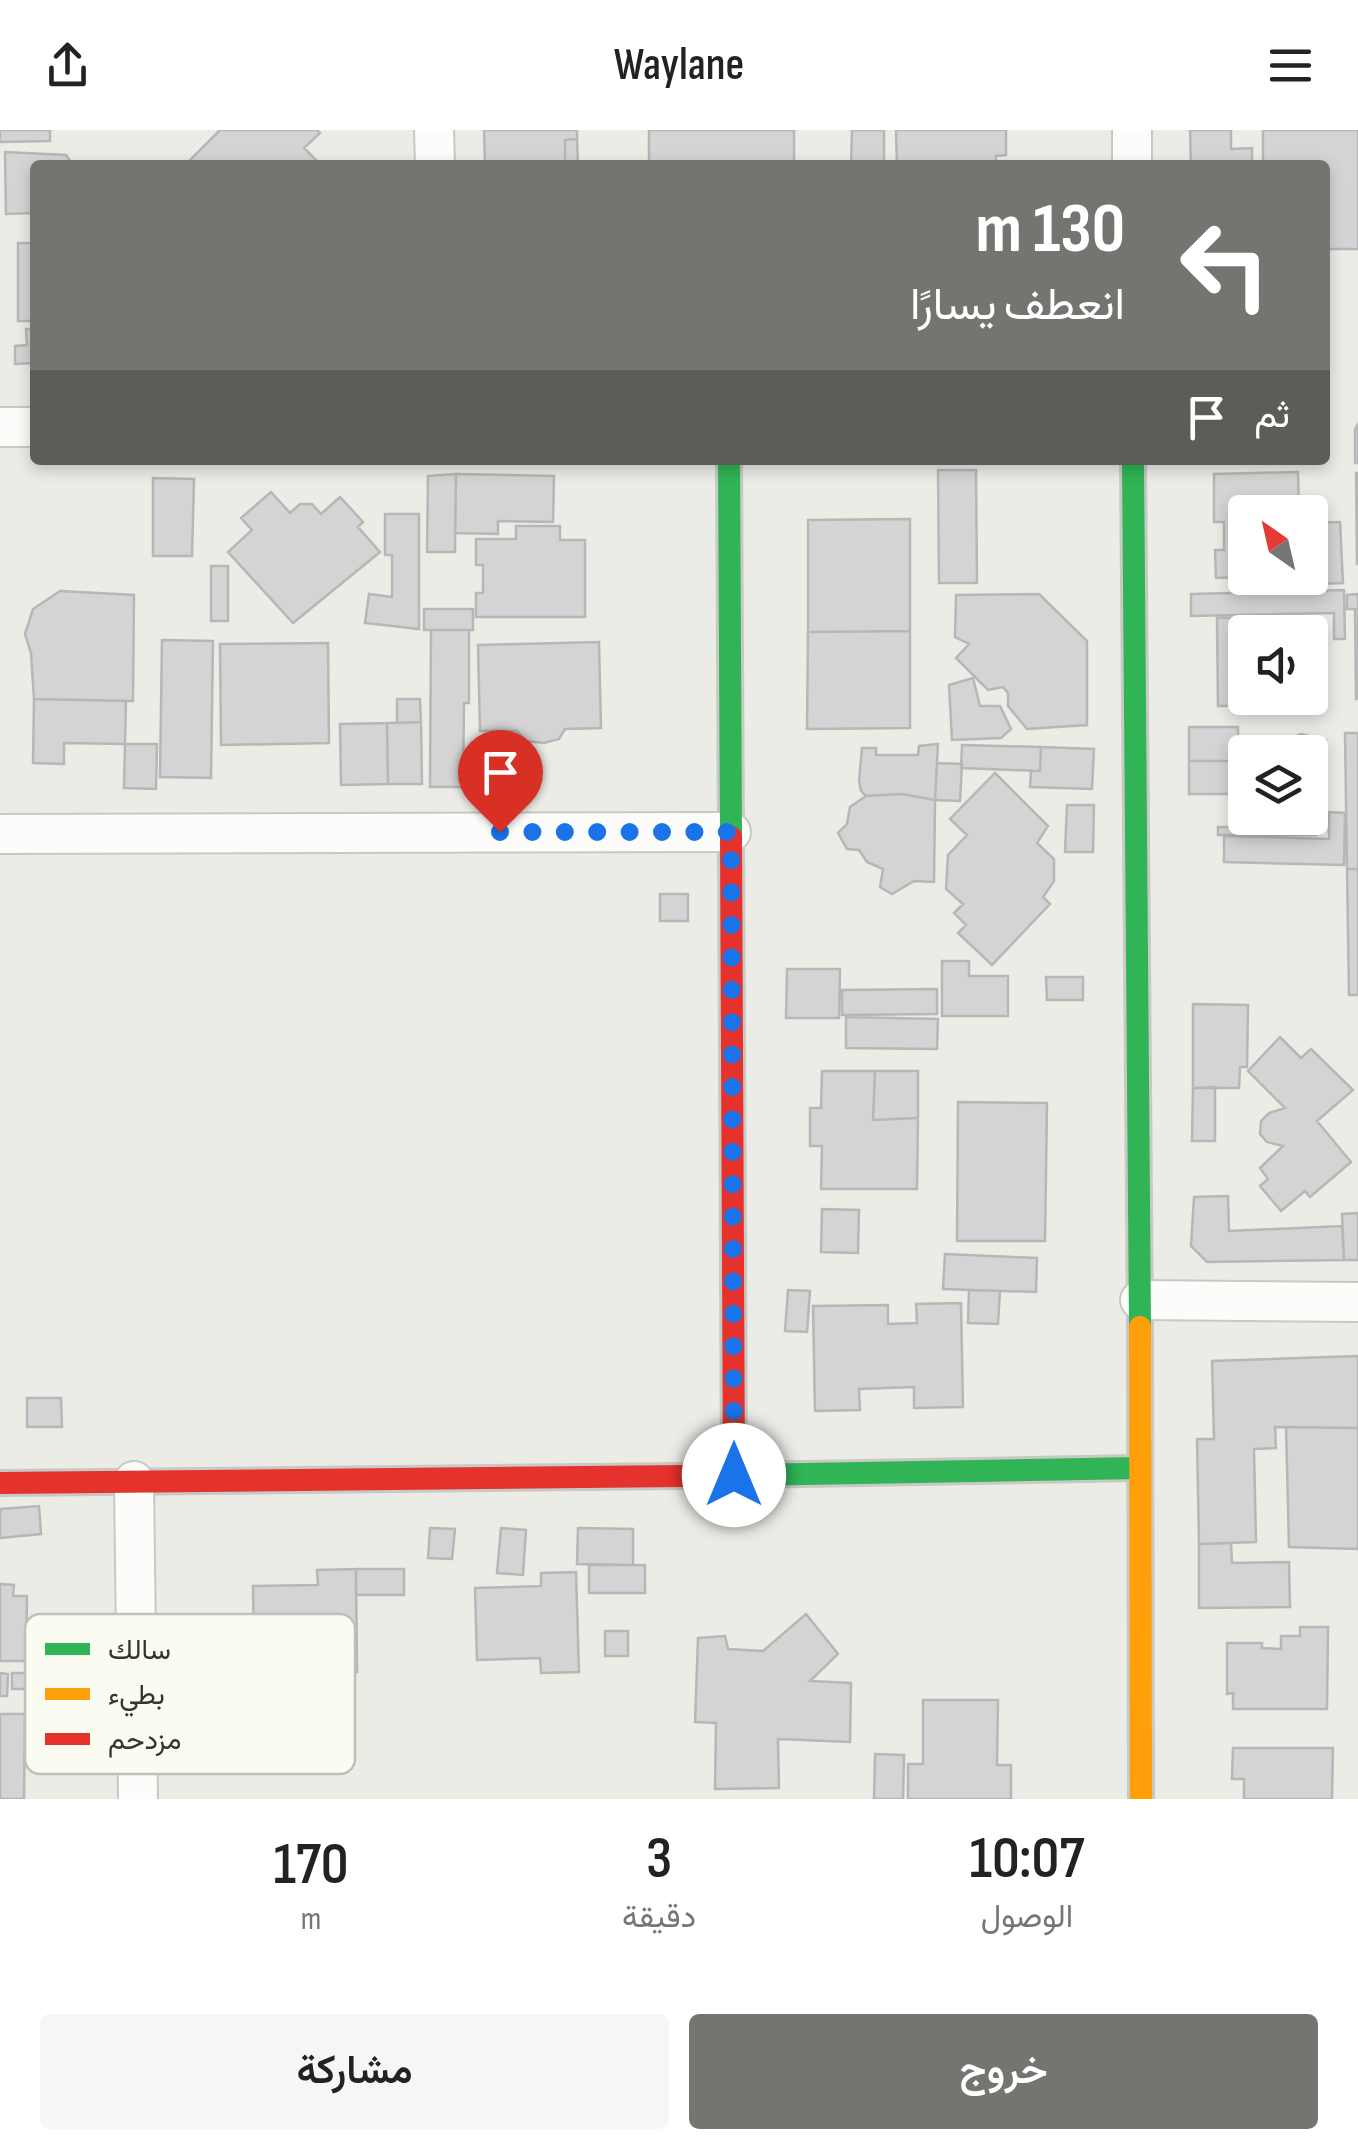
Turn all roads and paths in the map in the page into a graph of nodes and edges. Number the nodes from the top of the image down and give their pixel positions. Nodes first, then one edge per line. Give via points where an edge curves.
1 (434, 130) edge
2 (1132, 130) edge
3 (435, 160) edge
4 (1132, 160) edge
5 (0, 427) edge
6 (30, 427) edge
7 (729, 465) edge
8 (1133, 465) edge
9 (731, 832) junction
10 (0, 834) edge
11 (1140, 1300) junction
12 (1358, 1302) edge
13 (1138, 1468) junction
14 (734, 1475) junction
15 (134, 1481) junction
16 (0, 1484) edge
17 (136, 1614) edge
18 (138, 1774) edge
19 (138, 1799) edge
20 (1141, 1799) edge

1 - 3 street
2 - 4 street
5 - 6 street
7 - 9 street
8 - 11 street
9 - 10 street
9 - 14 street
11 - 12 street
11 - 13 street
13 - 14 street
13 - 20 street
14 - 15 street
15 - 16 street
15 - 17 street
18 - 19 street

